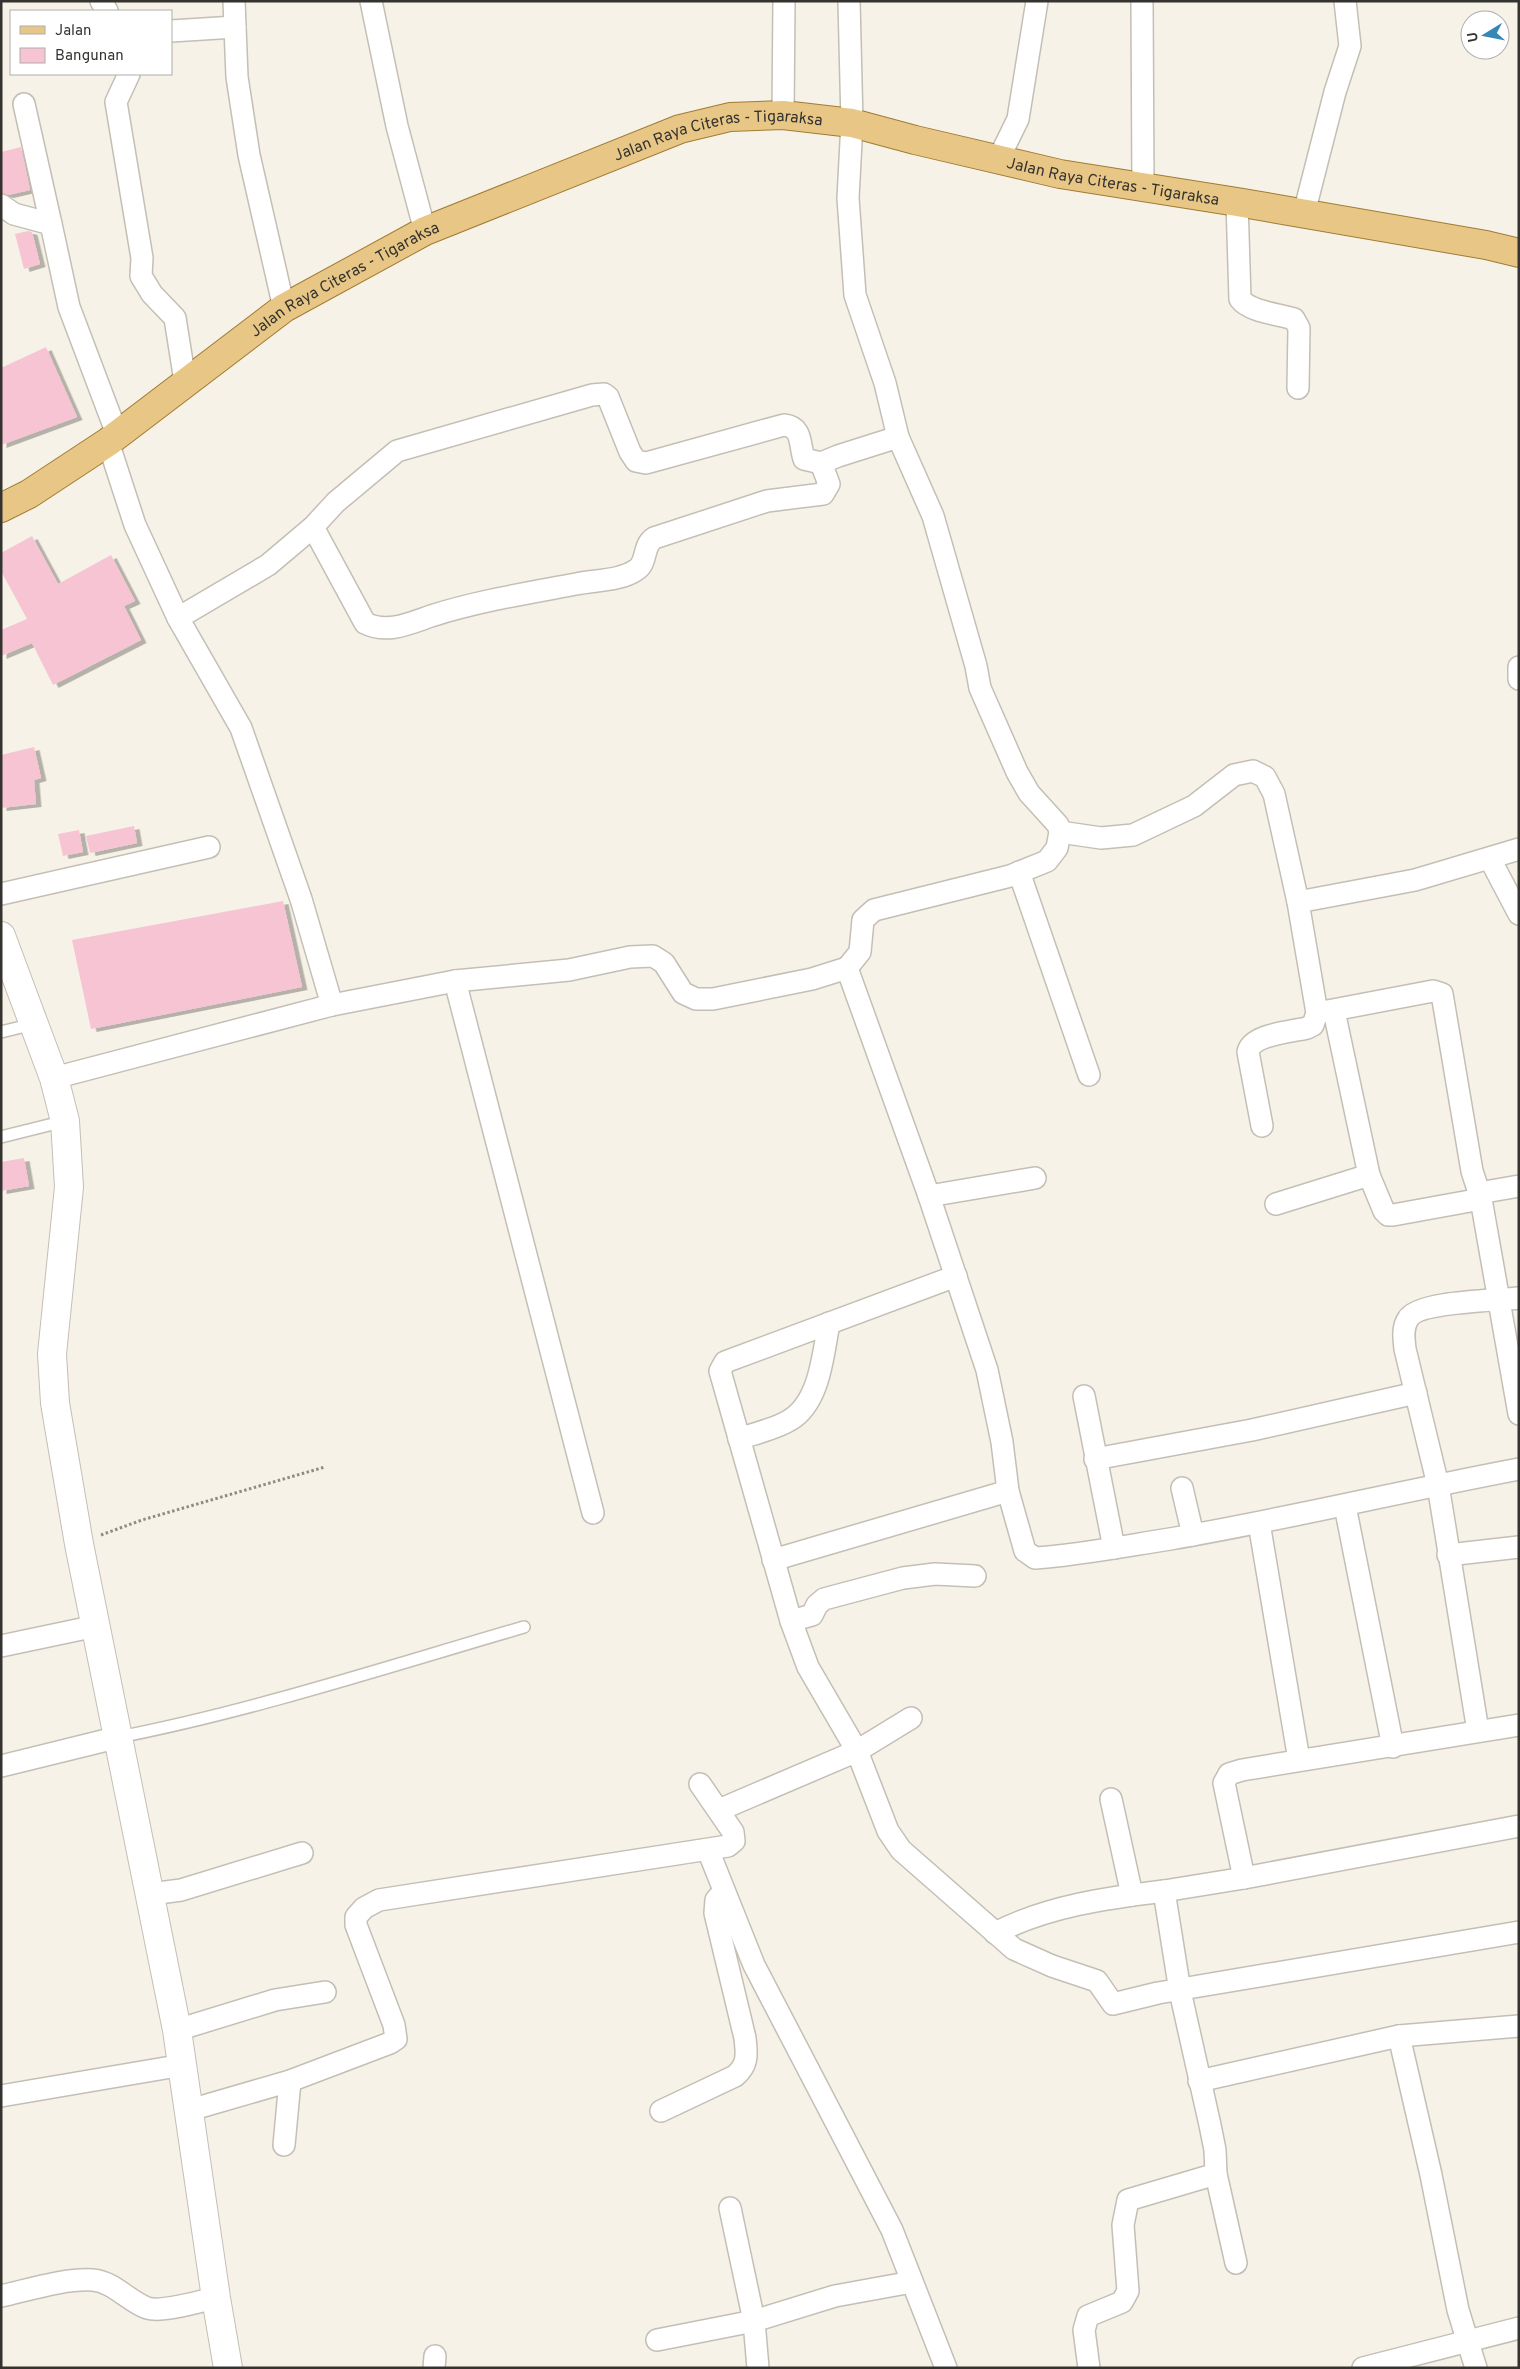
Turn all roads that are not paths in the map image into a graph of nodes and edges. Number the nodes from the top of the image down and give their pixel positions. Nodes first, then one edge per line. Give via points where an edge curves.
1 (234, 1) edge
2 (370, 1) edge
3 (784, 1) edge
4 (849, 1) edge
5 (1037, 1) edge
6 (1142, 1) edge
7 (1345, 1) edge
8 (235, 27) junction
9 (172, 31) edge
10 (129, 75) edge
11 (24, 104) dead end
12 (783, 115) junction
13 (852, 123) junction
14 (999, 158) junction
15 (1143, 187) junction
16 (1237, 202) junction
17 (1, 205) edge
18 (1304, 213) junction
19 (51, 224) junction
20 (425, 231) junction
21 (1519, 253) edge
22 (284, 308) junction
23 (185, 381) junction
24 (1298, 388) dead end
25 (898, 437) junction
26 (112, 438) junction
27 (821, 463) junction
28 (1, 508) edge
29 (313, 527) junction
30 (178, 618) junction
31 (1519, 667) edge
32 (1519, 679) edge
33 (1060, 832) junction
34 (209, 847) dead end
35 (1519, 849) edge
36 (1490, 859) junction
37 (1019, 872) junction
38 (1, 894) edge
39 (1298, 902) junction
40 (1519, 914) edge
41 (1, 936) edge
42 (847, 968) junction
43 (455, 981) junction
44 (332, 1005) junction
45 (1326, 1012) junction
46 (34, 1024) junction
47 (1, 1032) edge
48 (1089, 1075) dead end
49 (54, 1078) junction
50 (65, 1121) junction
51 (1262, 1126) dead end
52 (1, 1137) edge
53 (1369, 1175) junction
54 (1035, 1178) dead end
55 (1519, 1186) edge
56 (929, 1196) junction
57 (1480, 1196) junction
58 (1276, 1204) dead end
59 (956, 1276) junction
60 (1508, 1300) edge
61 (829, 1323) junction
62 (1416, 1393) junction
63 (1084, 1396) dead end
64 (1519, 1414) edge
65 (739, 1439) junction
66 (1095, 1459) junction
67 (1519, 1469) edge
68 (1438, 1484) junction
69 (1182, 1488) dead end
70 (1008, 1491) junction
71 (1345, 1506) junction
72 (593, 1513) dead end
73 (1259, 1523) junction
74 (1193, 1535) junction
75 (1519, 1547) edge
76 (1114, 1548) junction
77 (1448, 1555) junction
78 (773, 1560) junction
79 (975, 1576) dead end
80 (791, 1621) junction
81 (96, 1626) junction
82 (524, 1627) dead end
83 (1, 1646) edge
84 (911, 1718) dead end
85 (1519, 1725) edge
86 (1478, 1731) junction
87 (119, 1737) junction
88 (1393, 1746) junction
89 (857, 1751) junction
90 (1299, 1760) junction
91 (1, 1766) edge
92 (700, 1784) dead end
93 (1111, 1799) dead end
94 (719, 1810) junction
95 (1519, 1826) edge
96 (708, 1850) junction
97 (302, 1853) dead end
98 (1244, 1878) junction
99 (724, 1891) junction
100 (1164, 1891) junction
101 (151, 1894) junction
102 (1132, 1895) junction
103 (1519, 1932) edge
104 (995, 1933) junction
105 (1180, 1991) junction
106 (325, 1992) dead end
107 (1519, 2026) edge
108 (177, 2030) junction
109 (1399, 2036) junction
110 (183, 2065) junction
111 (290, 2081) junction
112 (1199, 2081) junction
113 (1, 2096) edge
114 (190, 2110) junction
115 (661, 2111) dead end
116 (284, 2145) dead end
117 (1216, 2174) junction
118 (730, 2208) dead end
119 (1236, 2263) dead end
120 (912, 2282) junction
121 (1, 2296) edge
122 (216, 2298) junction
123 (754, 2322) junction
124 (1519, 2328) edge
125 (657, 2340) dead end
126 (1467, 2340) junction
127 (228, 2368) edge
128 (758, 2368) edge
129 (946, 2368) edge
130 (1089, 2368) edge
131 (1363, 2368) edge
132 (1476, 2368) edge

1 - 8 street
2 - 20 street via 397,126
3 - 12 street
4 - 13 street
5 - 14 street via 1018,119
6 - 15 street
7 - 18 street via 1350,46
8 - 9 street
8 - 22 street via 237,77 249,155
10 - 23 street via 116,102 142,258 142,276 152,294 175,318
11 - 19 street
12 - 13 main road, Jalan Raya Citeras - Tigaraksa
12 - 20 main road, Jalan Raya Citeras - Tigaraksa via 730,117 680,129
13 - 14 main road, Jalan Raya Citeras - Tigaraksa
13 - 25 street via 848,198 855,295 885,383
14 - 15 main road, Jalan Raya Citeras - Tigaraksa via 1060,174
15 - 16 main road, Jalan Raya Citeras - Tigaraksa
16 - 18 main road, Jalan Raya Citeras - Tigaraksa
16 - 24 street via 1240,298 1244,304 1297,322
17 - 19 street via 14,214
18 - 21 main road, Jalan Raya Citeras - Tigaraksa
19 - 26 street via 69,307
20 - 22 main road, Jalan Raya Citeras - Tigaraksa
22 - 23 main road, Jalan Raya Citeras - Tigaraksa
23 - 26 main road, Jalan Raya Citeras - Tigaraksa
25 - 27 street
25 - 33 street via 933,516 980,688 1017,772 1029,793 1055,819
26 - 28 main road, Jalan Raya Citeras - Tigaraksa via 29,494
26 - 30 street via 135,526
27 - 29 street via 804,459 797,430 784,425 646,463 636,461 612,401 598,393 529,411 456,436 397,450 336,502
27 - 29 street via 829,484 823,494 767,501 654,538 646,547 640,566 632,572 458,608 396,628 375,628 365,623
29 - 30 street via 268,566
30 - 44 street via 241,728 301,899
31 - 32 street
33 - 37 street via 1057,848 1047,861
33 - 39 street via 1101,838 1133,835 1194,806 1234,775 1253,771 1265,777 1274,794
34 - 38 street
35 - 36 street
36 - 39 street via 1415,880
36 - 40 street
37 - 42 street via 874,910 863,920 860,952
37 - 48 street
39 - 45 street
41 - 46 street
42 - 43 street via 812,979 712,999 696,999 683,993 664,963 653,956 630,957 569,970
42 - 56 street
43 - 44 street
43 - 72 street
44 - 49 street
45 - 51 street via 1307,1028 1259,1038 1250,1045 1248,1052
45 - 53 street
45 - 57 street via 1433,991 1442,994 1472,1171
46 - 47 lane
46 - 49 street
49 - 50 street
50 - 52 lane
50 - 81 street via 69,1187 52,1354 55,1403
53 - 57 street via 1380,1206 1388,1215
53 - 58 street
54 - 56 street
55 - 57 street
56 - 59 street
57 - 60 street
59 - 61 street
59 - 70 street via 987,1370
60 - 62 street via 1445,1304 1416,1310 1408,1319 1404,1333
60 - 64 street
61 - 65 street via 819,1374 802,1412 789,1422
61 - 65 street via 724,1362 720,1371
62 - 66 street via 1252,1430
62 - 68 street
63 - 66 street
65 - 78 street
66 - 76 street
67 - 68 street
68 - 71 street
68 - 77 street
69 - 74 street
70 - 76 street via 1025,1551 1035,1558
70 - 78 street
71 - 73 street
71 - 88 street
73 - 74 street
73 - 90 street
74 - 76 street
75 - 77 street
77 - 86 street
78 - 80 street
79 - 80 street via 935,1574 877,1584 828,1597 820,1601 812,1615
80 - 89 street via 808,1668
81 - 83 street
81 - 87 street
82 - 87 lane via 249,1707
84 - 89 street
85 - 86 street
86 - 88 street
87 - 91 street
87 - 101 street
88 - 90 street
89 - 94 street
89 - 104 street via 888,1831 901,1850
90 - 98 street via 1235,1771 1225,1778 1228,1811
92 - 94 street
93 - 102 street
94 - 96 street via 733,1832 734,1841 728,1846
95 - 98 street
96 - 99 street
96 - 111 street via 378,1900 358,1913 356,1924 392,2018 396,2039
97 - 101 street via 181,1890
98 - 100 street
99 - 115 street via 716,1900 715,1912 748,2056 744,2069 735,2076
99 - 120 street via 754,1965 892,2230
100 - 102 street
100 - 105 street
101 - 108 street
102 - 104 street via 1056,1909
103 - 105 street
104 - 105 street via 1030,1957 1096,1981 1113,2004
105 - 112 street
106 - 108 street via 275,2000
107 - 109 street
108 - 110 street
109 - 112 street
109 - 126 street
110 - 113 street
110 - 114 street
111 - 114 street
111 - 116 street
112 - 117 street via 1215,2150
114 - 122 street
117 - 119 street
117 - 130 street via 1128,2200 1123,2225 1128,2291 1122,2302 1088,2316 1084,2330
118 - 123 street
120 - 123 street via 836,2296
120 - 129 street
121 - 122 street via 93,2280 110,2285 148,2308
122 - 127 street
123 - 125 street
123 - 128 street
124 - 126 street
126 - 131 street
126 - 132 street

